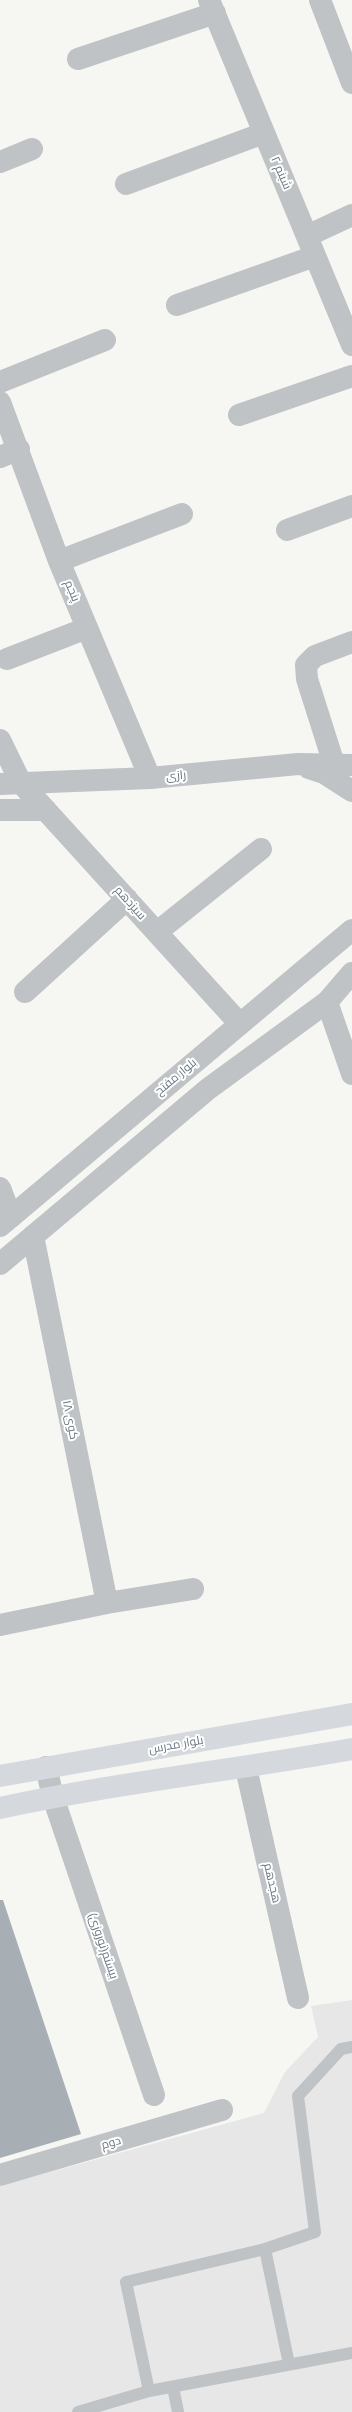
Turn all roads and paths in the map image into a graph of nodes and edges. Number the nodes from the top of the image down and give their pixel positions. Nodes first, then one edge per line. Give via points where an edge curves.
1 (320, 0) edge
2 (212, 6) edge
3 (78, 58) dead end
4 (352, 83) edge
5 (264, 133) junction
6 (32, 149) dead end
7 (0, 162) edge
8 (126, 184) dead end
9 (352, 215) edge
10 (307, 236) junction
11 (315, 256) junction
12 (177, 305) dead end
13 (105, 340) dead end
14 (352, 345) edge
15 (352, 376) edge
16 (0, 382) edge
17 (0, 402) edge
18 (239, 415) dead end
19 (9, 453) edge
20 (352, 506) edge
21 (182, 514) dead end
22 (287, 530) dead end
23 (59, 561) junction
24 (87, 628) junction
25 (352, 642) edge
26 (7, 659) dead end
27 (0, 740) edge
28 (298, 764) junction
29 (343, 765) edge
30 (150, 778) junction
31 (21, 783) junction
32 (0, 784) edge
33 (352, 791) edge
34 (0, 810) edge
35 (46, 810) junction
36 (261, 849) dead end
37 (127, 899) junction
38 (352, 930) edge
39 (157, 932) junction
40 (352, 973) edge
41 (25, 992) dead end
42 (328, 1002) junction
43 (239, 1023) junction
44 (352, 1074) edge
45 (70, 1167) junction
46 (0, 1188) edge
47 (89, 1189) junction
48 (5, 1221) edge
49 (33, 1236) junction
50 (0, 1264) edge
51 (193, 1589) dead end
52 (107, 1603) junction
53 (0, 1625) edge
54 (352, 1714) edge
55 (352, 1749) edge
56 (46, 1767) junction
57 (246, 1768) junction
58 (0, 1776) edge
59 (53, 1797) junction
60 (0, 1808) edge
61 (298, 1998) dead end
62 (352, 2047) edge
63 (154, 2095) dead end
64 (222, 2110) dead end
65 (0, 2176) edge
66 (265, 2249) junction
67 (352, 2353) edge
68 (289, 2364) junction
69 (173, 2386) junction
70 (149, 2391) junction
71 (78, 2412) edge
72 (178, 2412) edge

1 - 4 street
2 - 3 street
2 - 5 street, شبنم ۲
5 - 8 street
5 - 10 street, شبنم ۲
6 - 7 street
9 - 10 street
10 - 11 street, شبنم ۲
11 - 12 street
11 - 14 street, شبنم ۲
13 - 16 street
15 - 18 street
17 - 19 street, پنجم
19 - 23 street, پنجم
20 - 22 street
21 - 23 street
23 - 24 street, پنجم
24 - 26 street
24 - 30 street, پنجم
25 - 29 street via 315,656 306,665 306,679
27 - 31 street, سیزدهم
28 - 29 street, رازی
28 - 30 street, رازی
28 - 33 street via 324,773
30 - 31 street, رازی
31 - 32 street, رازی
31 - 35 street, سیزدهم
34 - 35 street
35 - 37 street, سیزدهم
36 - 39 street
37 - 39 street, سیزدهم
37 - 41 street
38 - 43 street, بلوار مفتح
39 - 43 street, سیزدهم
40 - 42 street
42 - 44 street
42 - 47 street via 208,1089
43 - 45 street, بلوار مفتح
45 - 47 street
45 - 48 street, بلوار مفتح
46 - 48 street
47 - 49 street
49 - 50 street
49 - 52 street, کوی ۱۸
51 - 52 street
52 - 53 street
54 - 56 main road, بلوار مدرس
55 - 57 main road
56 - 58 main road, بلوار مدرس
56 - 59 street, بیستم(نوروزی)
57 - 59 main road
57 - 61 street, هجدهم
59 - 60 main road
59 - 63 street, بیستم(نوروزی)
62 - 66 lane via 341,2049 298,2096 315,2232
64 - 65 street, دوم
66 - 68 lane
66 - 70 lane via 126,2282
67 - 68 lane
68 - 69 lane
69 - 70 lane
69 - 72 lane
70 - 71 lane

